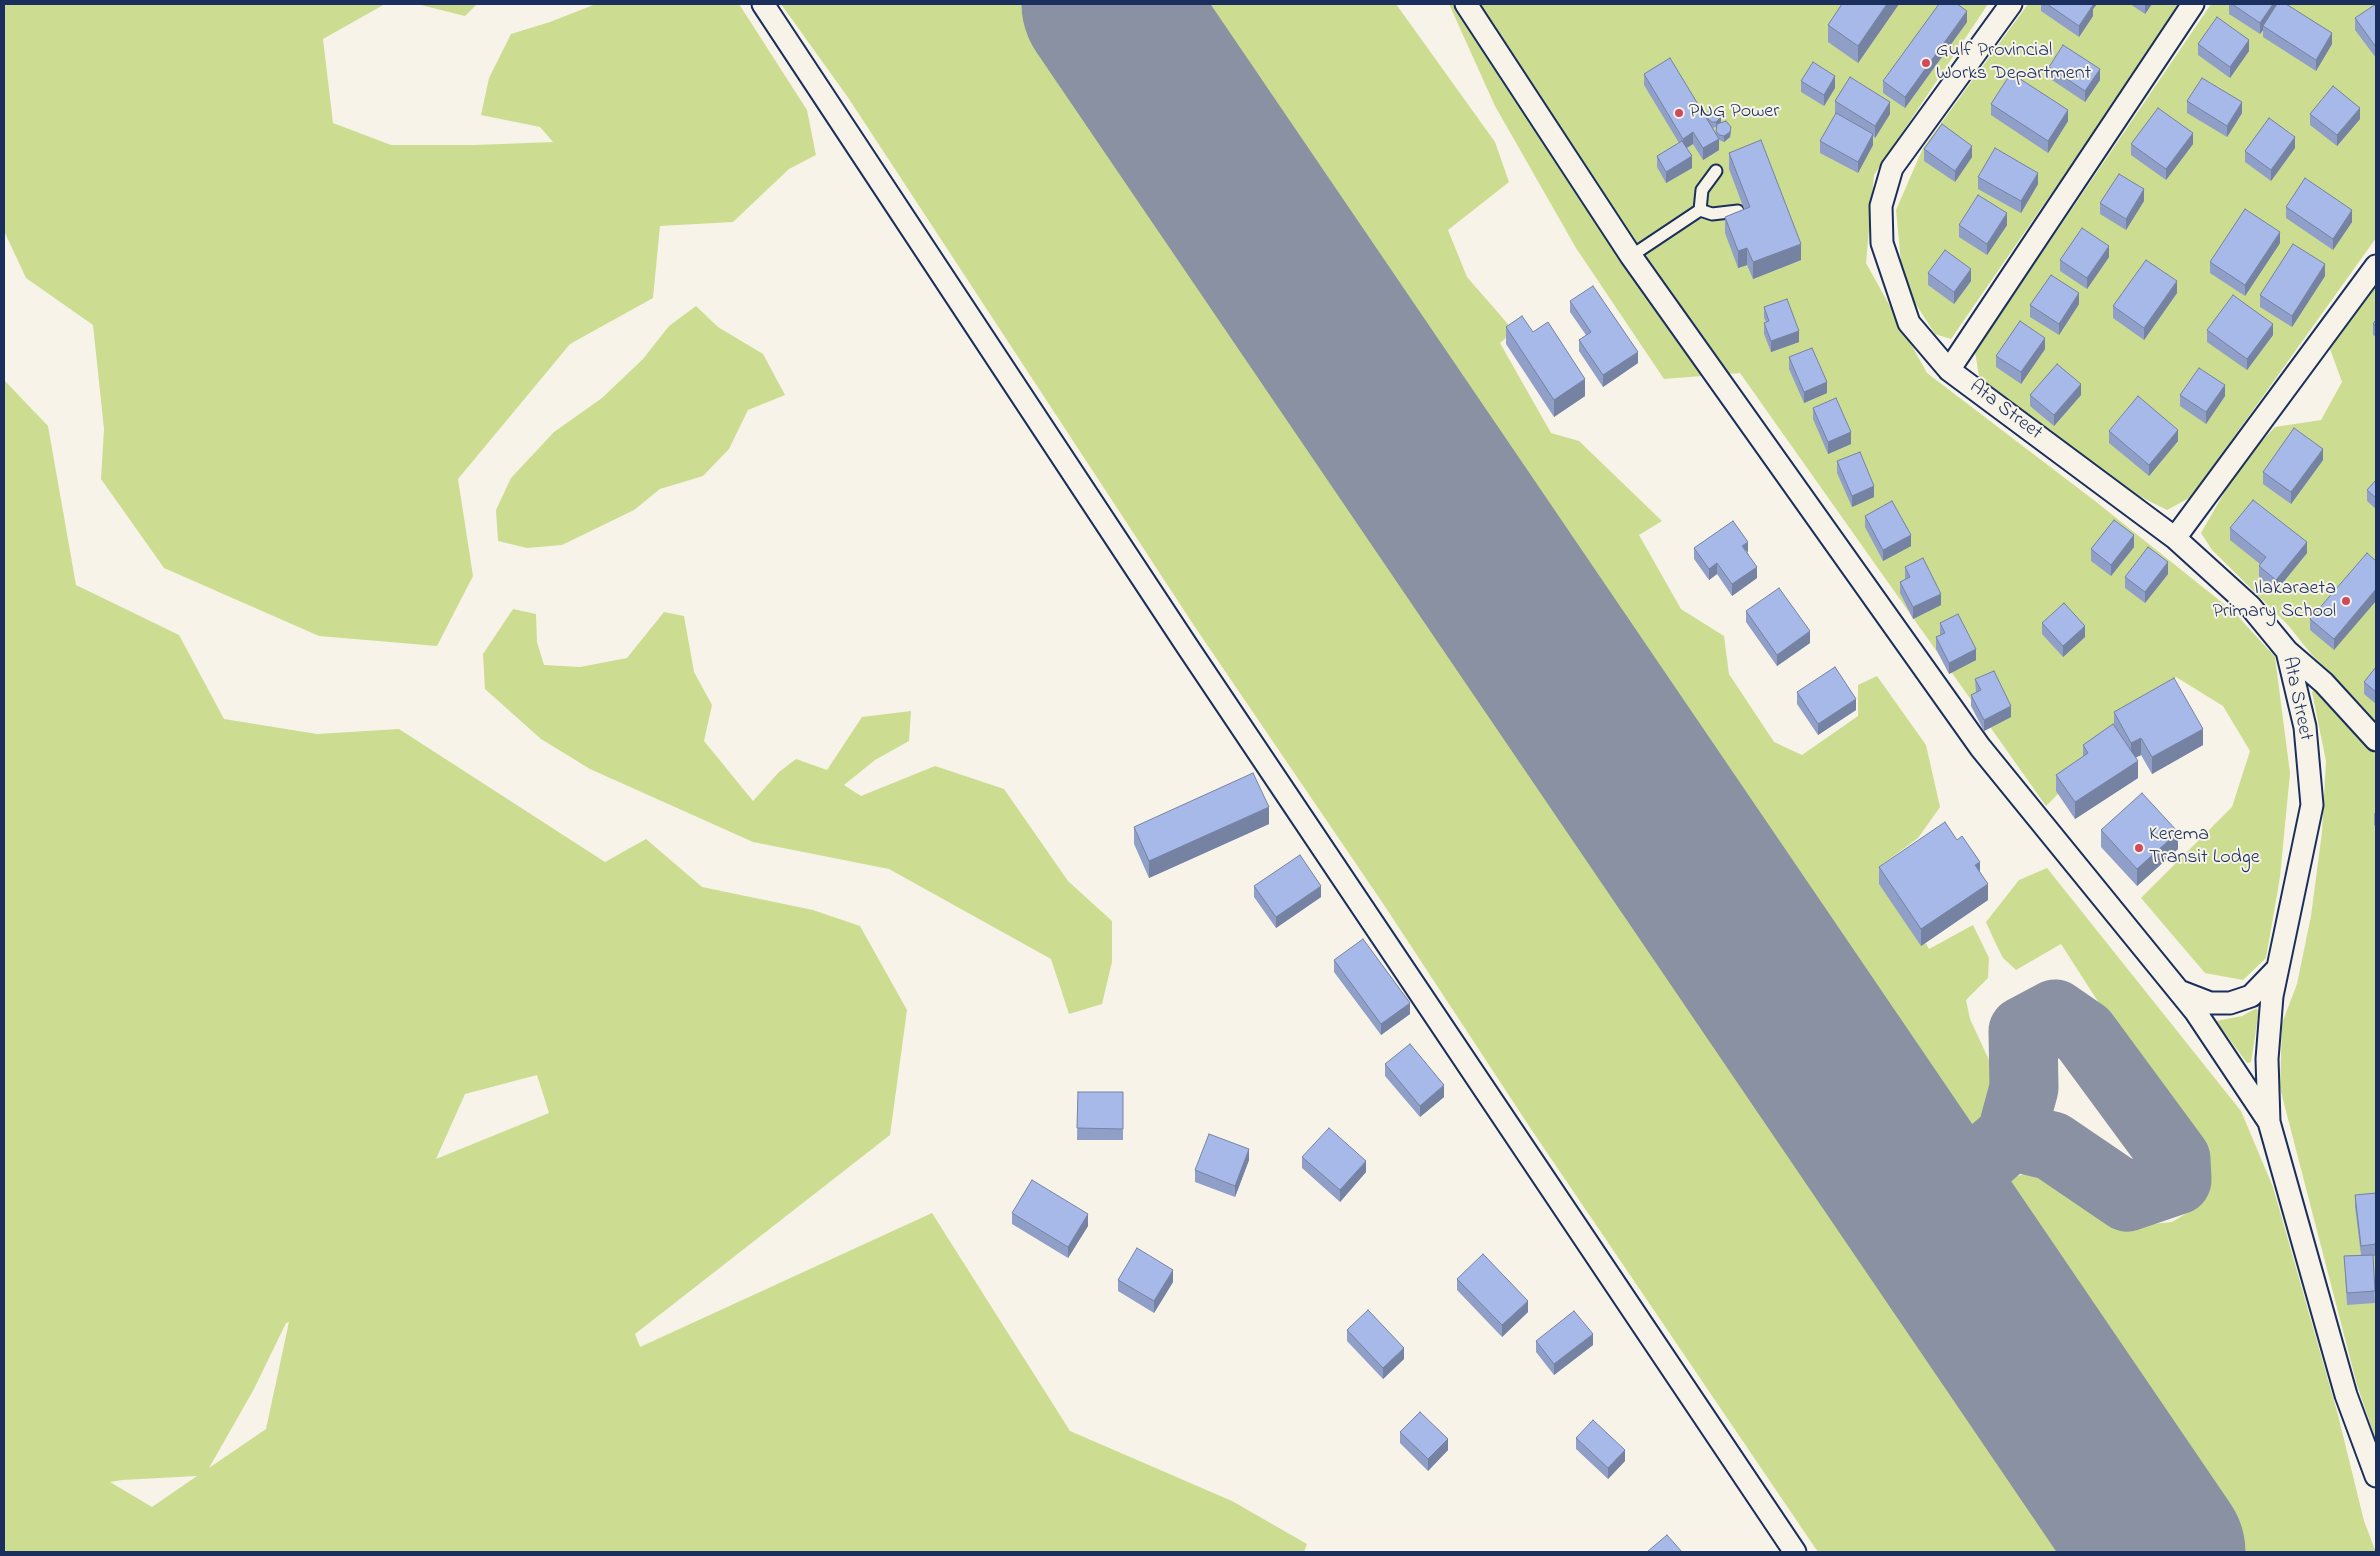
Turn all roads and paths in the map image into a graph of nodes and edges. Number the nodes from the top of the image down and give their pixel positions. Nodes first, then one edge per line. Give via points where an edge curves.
1 (763, 4) edge
2 (1466, 4) edge
3 (2011, 4) edge
4 (2193, 4) edge
5 (1716, 171) dead end
6 (1700, 210) junction
7 (1738, 212) edge
8 (1631, 256) junction
9 (2376, 266) edge
10 (1950, 370) junction
11 (2175, 538) junction
12 (2287, 651) junction
13 (2376, 740) edge
14 (2279, 966) junction
15 (2179, 991) junction
16 (2269, 1122) junction
17 (2376, 1476) edge
18 (1795, 1552) edge

1 - 18 street via 1187,646
2 - 8 street
3 - 10 street, Ata Street via 1892,168 1881,206 1882,243 1909,323
4 - 10 street
5 - 6 lane via 1702,190
6 - 7 lane via 1712,214
6 - 8 lane
8 - 15 street via 1980,747
9 - 11 street
10 - 11 street, Ata Street
11 - 12 street, Ata Street via 2250,606
12 - 13 street via 2324,683
12 - 14 street, Ata Street via 2305,727 2312,805
14 - 15 street via 2251,996 2230,1003 2210,1003
14 - 16 street, Ata Street via 2272,996 2267,1059
15 - 16 street
16 - 17 street via 2346,1395

